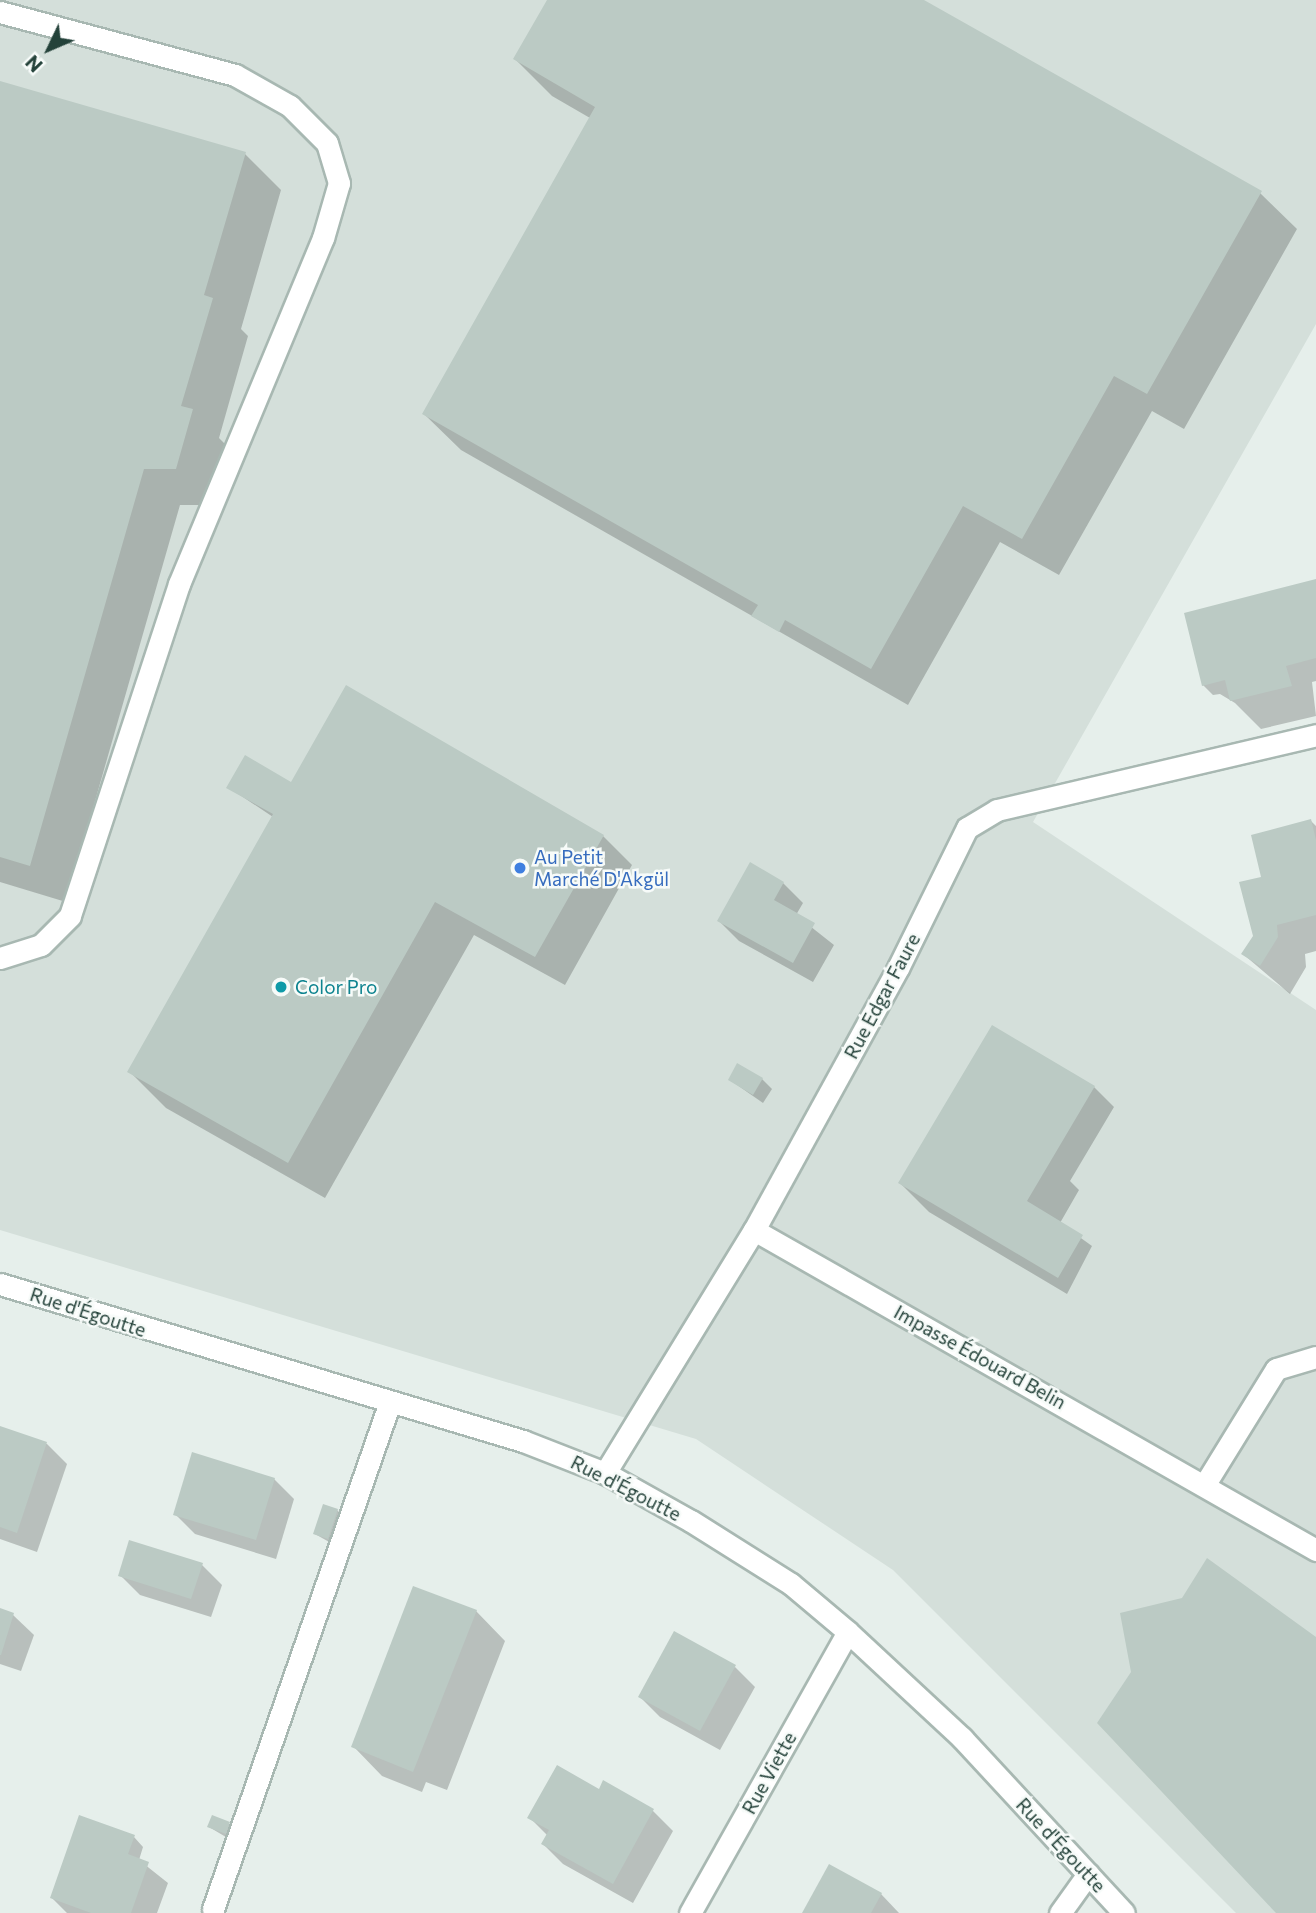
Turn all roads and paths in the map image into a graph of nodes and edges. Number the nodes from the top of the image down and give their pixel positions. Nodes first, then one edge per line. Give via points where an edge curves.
1 (0, 12) edge
2 (1316, 735) edge
3 (0, 958) edge
4 (754, 1230) junction
5 (0, 1284) edge
6 (1316, 1357) edge
7 (390, 1402) junction
8 (605, 1474) junction
9 (1206, 1484) junction
10 (1316, 1550) edge
11 (848, 1632) junction
12 (1088, 1874) junction
13 (214, 1909) dead end
14 (690, 1913) edge
15 (1060, 1913) edge
16 (1124, 1913) edge

1 - 3 street via 235,75 290,106 327,143 339,183 323,238 179,584 70,916 41,945
2 - 4 street, Rue Edgar Faure via 997,810 967,828 898,968
4 - 8 street, Rue Edgar Faure
4 - 9 street, Impasse Édouard Belin
5 - 7 street, Rue d'Égoutte
6 - 9 street via 1276,1369
7 - 8 street, Rue d'Égoutte via 523,1441
7 - 13 street
8 - 11 street, Rue d'Égoutte via 790,1584
9 - 10 street, Impasse Édouard Belin
11 - 12 street, Rue d'Égoutte via 962,1738
11 - 14 street, Rue Viette
12 - 15 street
12 - 16 street, Rue d'Égoutte

